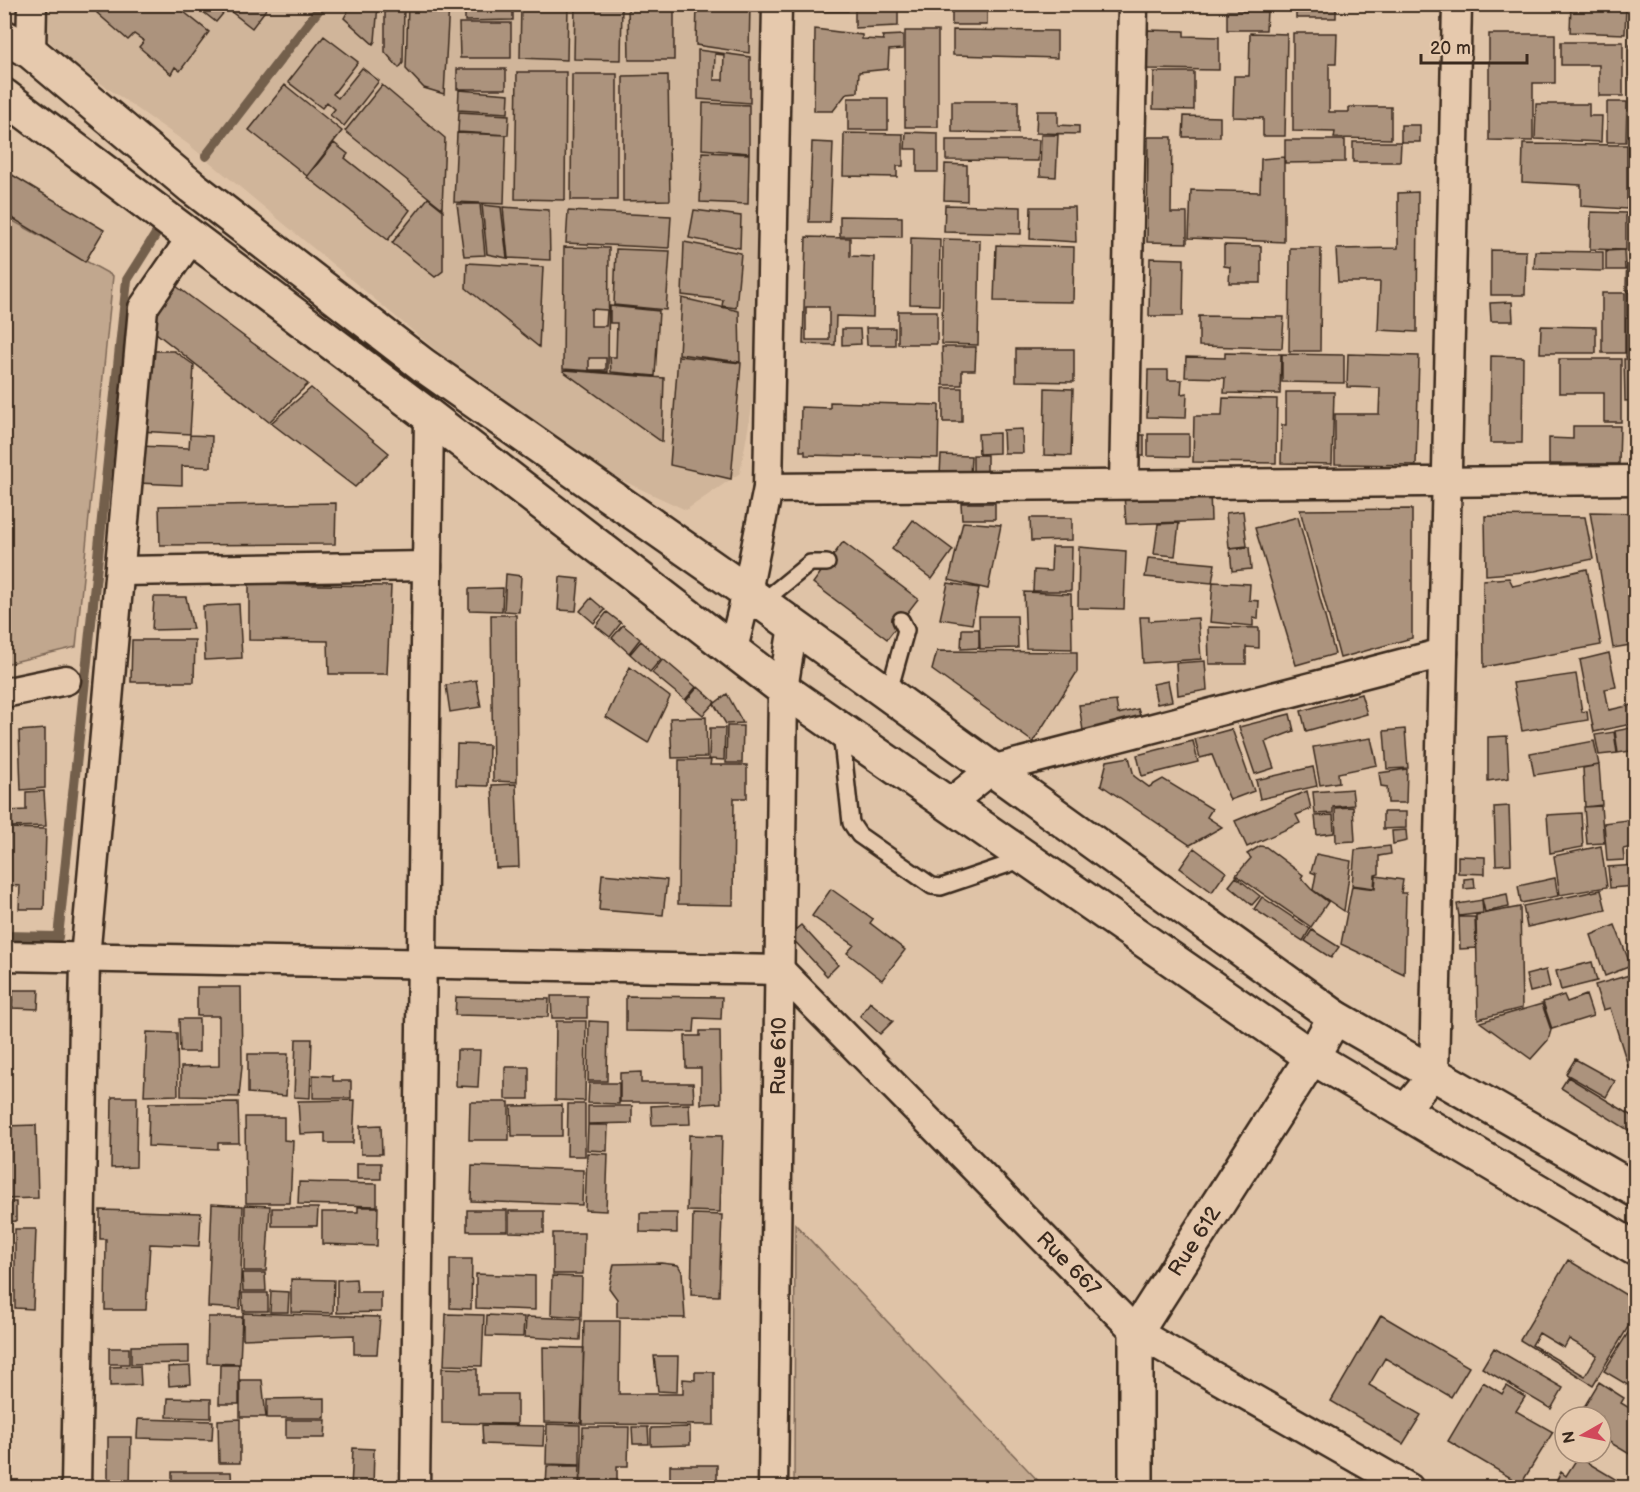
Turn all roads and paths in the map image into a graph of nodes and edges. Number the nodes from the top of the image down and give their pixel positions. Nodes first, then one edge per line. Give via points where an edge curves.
1 (32, 4) edge
2 (777, 4) edge
3 (1132, 4) edge
4 (1456, 4) edge
5 (18, 44) edge
6 (4, 96) edge
7 (192, 237) junction
8 (429, 416) junction
9 (1635, 480) edge
10 (1447, 481) junction
11 (1124, 484) junction
12 (768, 488) junction
13 (827, 563) dead end
14 (427, 567) junction
15 (120, 571) junction
16 (754, 597) junction
17 (901, 620) dead end
18 (793, 626) junction
19 (733, 649) junction
20 (1443, 652) junction
21 (66, 680) dead end
22 (783, 689) junction
23 (4, 693) edge
24 (888, 695) junction
25 (840, 728) junction
26 (991, 770) junction
27 (949, 804) junction
28 (1027, 858) junction
29 (4, 956) edge
30 (85, 958) junction
31 (423, 964) junction
32 (780, 970) junction
33 (1335, 1017) junction
34 (1312, 1057) junction
35 (1434, 1074) junction
36 (1404, 1110) junction
37 (1635, 1190) edge
38 (1635, 1249) edge
39 (1136, 1332) junction
40 (76, 1488) edge
41 (414, 1488) edge
42 (773, 1488) edge
43 (1136, 1488) edge
44 (1409, 1488) edge

1 - 5 street
2 - 12 street
3 - 11 street
4 - 10 street
5 - 16 main road via 192,187 423,365
6 - 7 main road
7 - 8 main road
7 - 15 street via 143,308
8 - 14 street
8 - 19 main road
9 - 10 street
10 - 11 street
10 - 20 street
11 - 12 street
12 - 16 street
13 - 16 lane via 810,563
14 - 15 street
14 - 31 street
15 - 30 street
16 - 18 main road
16 - 19 street
17 - 24 lane via 906,630
18 - 22 street, Rue 610
18 - 24 main road
19 - 22 main road
20 - 26 street
20 - 35 street
21 - 23 street
22 - 25 main road
22 - 32 street, Rue 610
24 - 26 main road
25 - 27 main road
25 - 28 lane via 851,824 859,835 932,886 941,887
26 - 27 street
26 - 33 main road
27 - 28 main road
28 - 34 main road
29 - 30 street
30 - 31 street
30 - 40 street
31 - 32 street
31 - 41 street
32 - 39 street, Rue 667
32 - 42 street, Rue 610
33 - 34 main road, Rue 612
33 - 35 main road
34 - 36 main road
34 - 39 main road, Rue 612
35 - 36 street
35 - 37 main road
36 - 38 main road
39 - 43 main road
39 - 44 street, Rue 667

